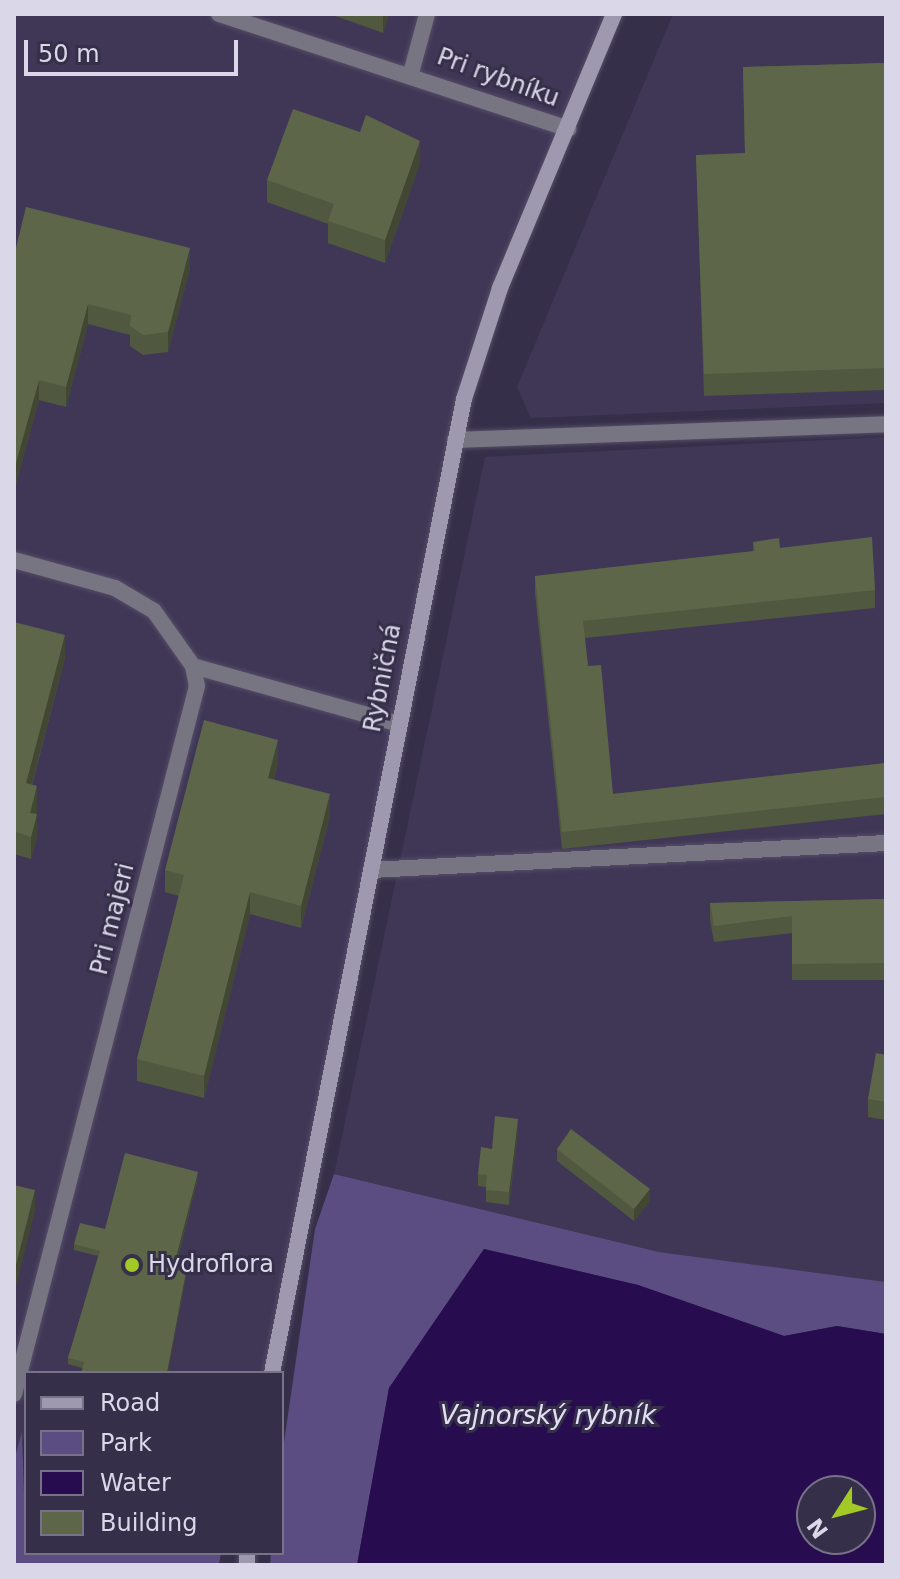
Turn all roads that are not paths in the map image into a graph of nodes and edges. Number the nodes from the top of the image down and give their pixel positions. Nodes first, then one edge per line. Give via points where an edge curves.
1 (219, 14) edge
2 (427, 14) edge
3 (614, 14) edge
4 (411, 73) junction
5 (569, 129) junction
6 (886, 424) edge
7 (455, 440) junction
8 (14, 560) edge
9 (193, 666) junction
10 (399, 724) junction
11 (886, 843) edge
12 (371, 870) junction
13 (272, 1371) edge
14 (14, 1394) edge

1 - 4 lane, Pri rybníku
2 - 4 lane, Pri rybníku
3 - 5 main road, Rybničná
4 - 5 lane, Pri rybníku
5 - 7 main road, Rybničná via 500,288
6 - 7 lane
7 - 10 main road, Rybničná
8 - 9 lane via 115,588 154,611
9 - 10 lane
9 - 14 lane, Pri majeri via 189,719
10 - 12 main road, Rybničná
11 - 12 lane
12 - 13 main road, Rybničná

